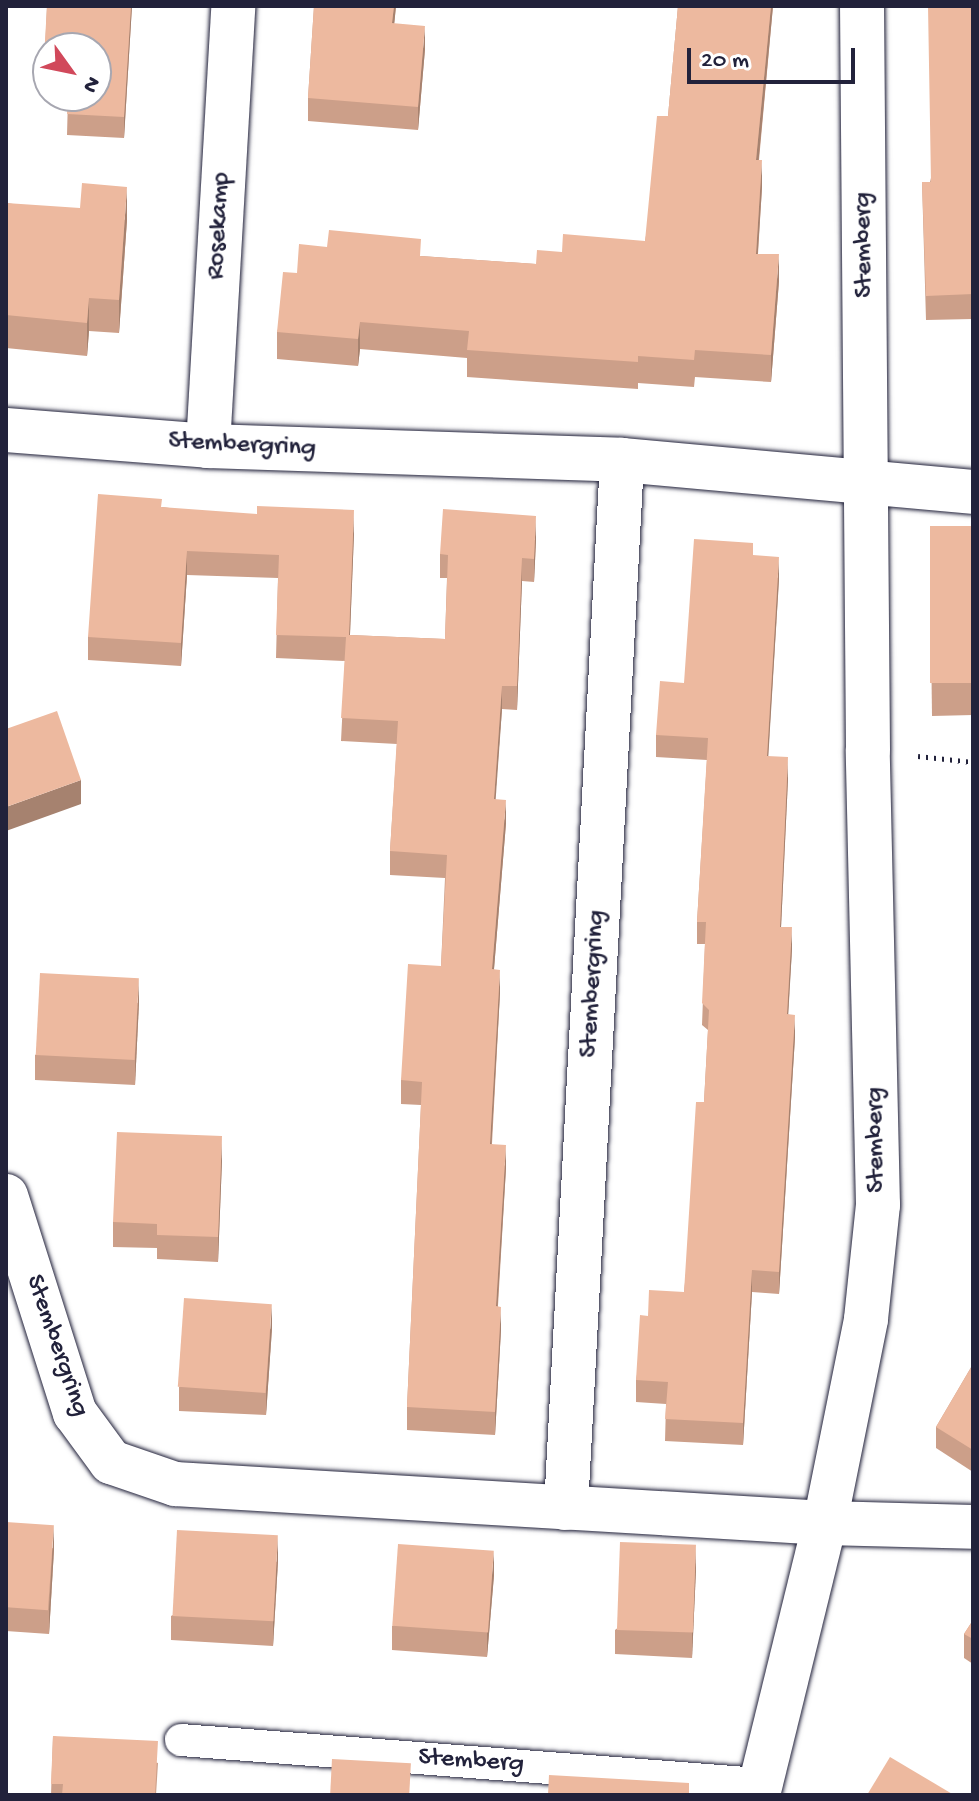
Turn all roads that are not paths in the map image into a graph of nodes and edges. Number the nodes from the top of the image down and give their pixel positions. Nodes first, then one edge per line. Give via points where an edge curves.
1 (233, 6) edge
2 (862, 6) edge
3 (6, 430) edge
4 (208, 446) junction
5 (622, 460) junction
6 (868, 484) junction
7 (973, 492) edge
8 (6, 1196) edge
9 (566, 1508) junction
10 (825, 1523) junction
11 (973, 1527) edge
12 (181, 1740) dead end
13 (759, 1790) edge

1 - 4 street, Rosekamp
2 - 6 street, Stemberg
3 - 4 street, Stembergring
4 - 5 street, Stembergring
5 - 6 street, Stembergring
5 - 9 street, Stembergring
6 - 7 street
6 - 10 street, Stemberg via 878,1205 866,1319
8 - 9 street, Stembergring via 75,1413 111,1462 175,1484
9 - 10 street, Stembergring
10 - 11 street, Stembergring
10 - 13 street, Stemberg
12 - 13 lane, Stemberg

